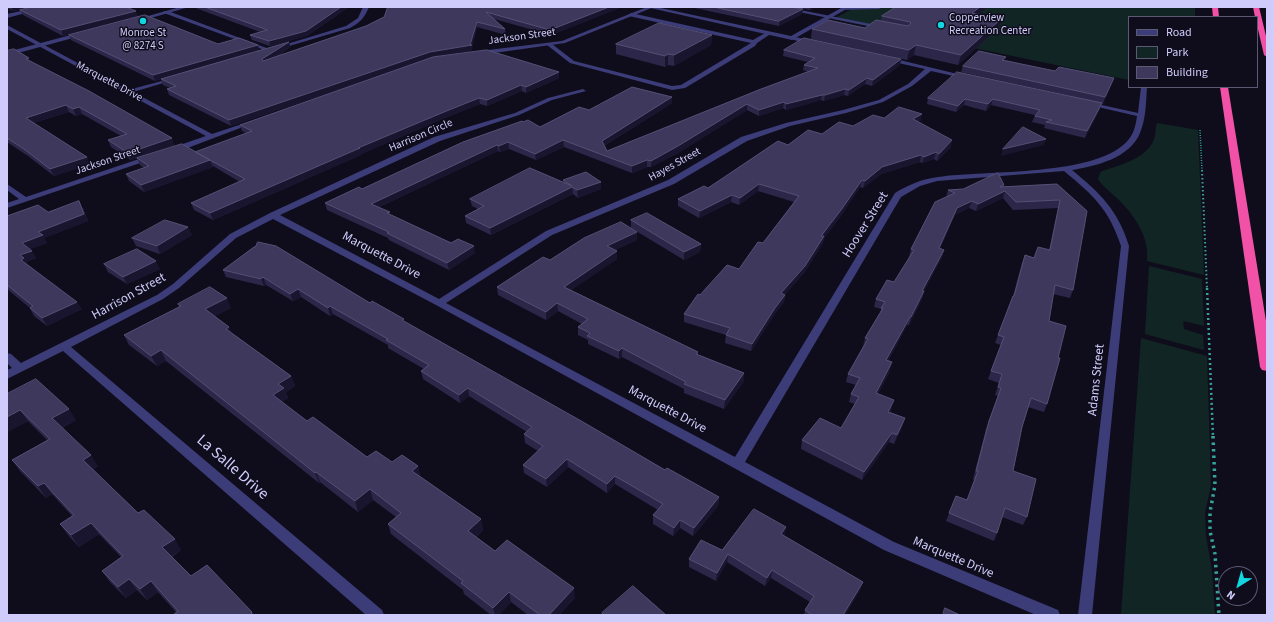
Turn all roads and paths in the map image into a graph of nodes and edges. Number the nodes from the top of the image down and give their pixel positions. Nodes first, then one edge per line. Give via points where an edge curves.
1 (45, 7) edge
2 (186, 7) edge
3 (366, 7) edge
4 (650, 7) edge
5 (777, 7) edge
6 (879, 7) edge
7 (1256, 7) edge
8 (845, 8) edge
9 (166, 12) junction
10 (631, 15) junction
11 (7, 16) edge
12 (830, 17) junction
13 (128, 22) edge
14 (7, 27) edge
15 (889, 28) edge
16 (90, 32) edge
17 (769, 33) junction
18 (792, 38) junction
19 (754, 42) junction
20 (40, 45) junction
21 (550, 45) junction
22 (822, 45) edge
23 (269, 50) junction
24 (261, 53) edge
25 (7, 54) edge
26 (470, 54) edge
27 (1267, 54) edge
28 (883, 58) edge
29 (929, 69) junction
30 (178, 77) edge
31 (975, 79) edge
32 (1144, 88) edge
33 (1224, 88) edge
34 (583, 91) dead end
35 (127, 92) junction
36 (1084, 103) edge
37 (1140, 115) junction
38 (257, 121) edge
39 (1200, 130) dead end
40 (212, 137) junction
41 (1066, 169) junction
42 (7, 186) edge
43 (25, 200) junction
44 (7, 206) edge
45 (273, 215) junction
46 (439, 303) junction
47 (64, 346) junction
48 (7, 358) edge
49 (1267, 367) edge
50 (19, 368) junction
51 (7, 375) edge
52 (737, 464) junction
53 (377, 615) edge
54 (1054, 615) edge
55 (1085, 615) edge
56 (1219, 615) edge

1 - 11 street
2 - 9 street
3 - 23 street via 362,18 348,27
4 - 10 street, Jackson Street
4 - 17 street
5 - 12 street
6 - 8 street
7 - 27 highway
8 - 12 street
9 - 13 street
9 - 23 street
10 - 19 street
10 - 21 street, Jackson Street via 577,38
12 - 15 street
12 - 18 street
14 - 20 street, Marquette Drive
16 - 20 street
17 - 18 street
17 - 19 street
18 - 22 street
19 - 21 street via 683,87 672,88 572,62
20 - 25 street
20 - 35 street, Marquette Drive
21 - 26 street, Jackson Street
23 - 24 street
28 - 29 street
29 - 31 street
29 - 46 street, Hayes Street via 910,85 881,101 788,124 744,139 671,182 549,234
30 - 35 street
32 - 37 street, Hoover Street
33 - 49 highway
34 - 45 street, Harrison Circle via 550,99 517,114 437,139
35 - 40 street, Marquette Drive
36 - 37 street
37 - 41 street, Hoover Street via 1138,130 1124,150 1102,160
38 - 40 street, Jackson Street
39 - 56 path via 1215,484 1210,512 1210,531 1215,554
40 - 43 street, Jackson Street
41 - 52 street, Hoover Street via 938,179 922,182 898,195
41 - 55 street, Adams Street via 1099,197 1111,212 1120,228 1125,246
42 - 43 street
43 - 44 street, Jackson Street
45 - 46 street, Marquette Drive
45 - 47 street, Harrison Street via 233,236 160,297
46 - 52 street, Marquette Drive
47 - 50 street, Harrison Street
47 - 53 street, La Salle Drive
48 - 50 street
50 - 51 street, Harrison Street
52 - 54 street, Marquette Drive via 889,546

